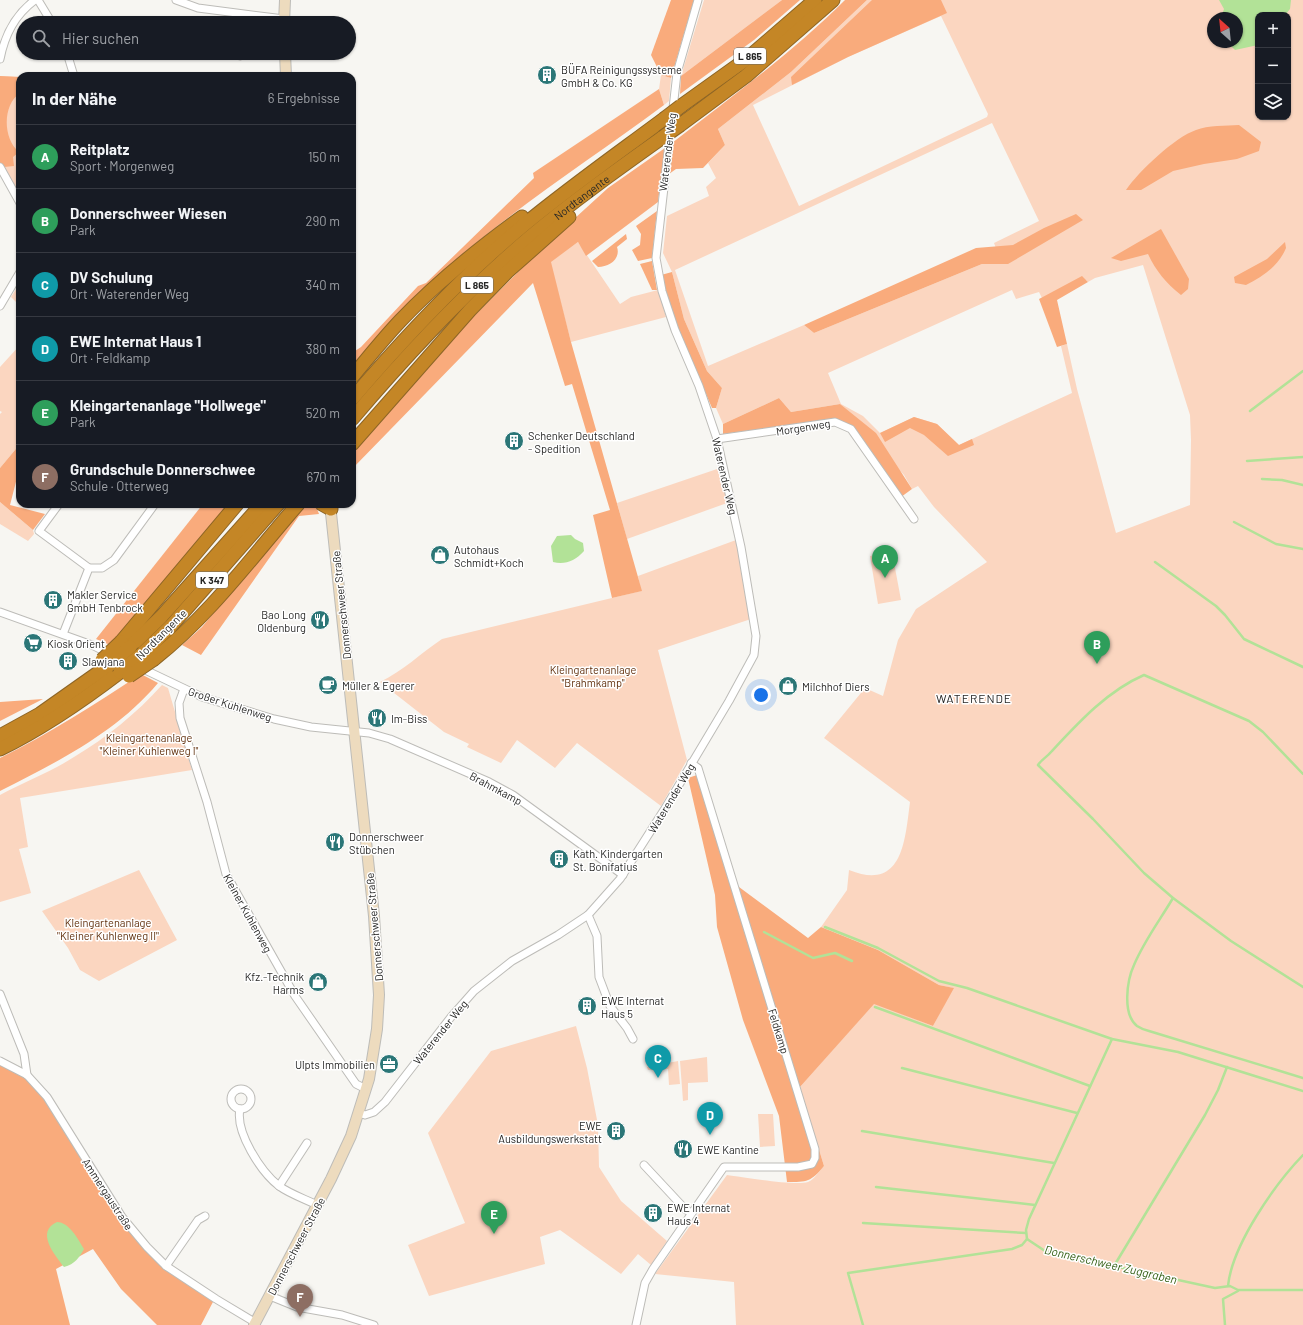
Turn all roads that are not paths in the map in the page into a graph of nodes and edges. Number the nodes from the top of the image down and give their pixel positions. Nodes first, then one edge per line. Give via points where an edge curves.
1 (35, 0) edge
2 (38, 0) edge
3 (176, 0) edge
4 (284, 0) edge
5 (698, 0) edge
6 (815, 0) edge
7 (833, 0) edge
8 (237, 14) joint
9 (18, 16) edge
10 (48, 16) edge
11 (250, 16) edge
12 (284, 16) edge
13 (16, 18) edge
14 (0, 59) edge
15 (69, 60) edge
16 (285, 60) edge
17 (73, 72) edge
18 (286, 72) edge
19 (619, 160) junction
20 (0, 167) edge
21 (16, 196) edge
22 (16, 279) edge
23 (0, 306) edge
24 (356, 372) edge
25 (357, 399) edge
26 (356, 439) edge
27 (717, 439) junction
28 (56, 508) edge
29 (152, 508) edge
30 (235, 508) edge
31 (258, 508) edge
32 (274, 508) edge
33 (295, 508) edge
34 (328, 508) edge
35 (914, 520) dead end
36 (89, 568) junction
37 (0, 612) edge
38 (63, 634) junction
39 (126, 644) junction
40 (148, 656) junction
41 (184, 689) junction
42 (73, 700) junction
43 (354, 733) junction
44 (0, 736) edge
45 (0, 749) edge
46 (691, 763) junction
47 (623, 875) junction
48 (588, 915) junction
49 (0, 994) edge
50 (633, 1039) dead end
51 (0, 1061) edge
52 (27, 1075) junction
53 (366, 1089) junction
54 (240, 1109) dead end
55 (359, 1113) junction
56 (307, 1143) dead end
57 (644, 1165) dead end
58 (279, 1186) junction
59 (317, 1205) junction
60 (691, 1213) junction
61 (205, 1216) dead end
62 (166, 1266) junction
63 (270, 1296) junction
64 (255, 1324) edge
65 (374, 1325) edge
66 (636, 1325) edge

1 - 9 street
2 - 10 street
3 - 8 street via 198,8
4 - 12 main road
5 - 27 street, Waterender Weg via 677,73 656,258 662,291 675,330 699,386
6 - 19 highway, Nordtangente / L 865, bridge via 748,58 664,119
7 - 19 highway, Nordtangente / L 865, bridge via 746,76 664,137
8 - 11 street
13 - 14 street via 6,36
15 - 17 street
16 - 18 main road
19 - 24 highway via 582,173 460,265 399,322
19 - 25 highway, Nordtangente / L 865 via 494,268
19 - 26 highway via 598,192 542,240 470,310
20 - 21 street
22 - 23 street
27 - 35 street, Morgenweg via 835,422 851,429
27 - 46 street, Waterender Weg via 741,547 756,636 754,655 748,668
28 - 36 street via 39,531
29 - 36 street via 114,560 102,568
30 - 39 highway, K 347
31 - 39 highway, Nordtangente / K 347 via 162,617
32 - 40 highway, Nordtangente / K 347 via 176,620
33 - 40 highway, K 347 via 197,621 177,640
34 - 43 main road, Donnerschweer Straße via 344,620
36 - 38 street
37 - 38 street, Großer Kuhlenweg
38 - 41 street, Großer Kuhlenweg
39 - 42 highway, K 347, bridge via 104,664 77,682
40 - 42 highway, K 347, bridge via 98,698
41 - 43 street, Großer Kuhlenweg via 274,719
41 - 53 street, Kleiner Kuhlenweg via 179,703 180,718 226,874 296,996 356,1084
42 - 44 highway, K 347 via 40,714
42 - 45 highway, K 347 via 46,724
43 - 47 street, Brahmkamp via 369,733 390,739 489,782 513,795
43 - 53 main road, Donnerschweer Straße via 379,984 375,1048
46 - 47 street, Waterender Weg
46 - 60 street, Feldkamp via 698,768 815,1149 815,1158 812,1164 807,1166 724,1167
47 - 48 street, Waterender Weg
48 - 50 street via 597,936 599,977 610,1006
48 - 55 street, Waterender Weg via 512,961 474,991 385,1102 374,1112 365,1115
49 - 52 street via 24,1054
51 - 52 street, Ammergaustraße
52 - 62 street, Ammergaustraße via 47,1098 122,1217
53 - 55 main road, Donnerschweer Straße
54 - 58 street via 238,1117 245,1138 260,1166
55 - 59 main road, Donnerschweer Straße via 341,1160
56 - 58 street
57 - 60 street
58 - 59 street
59 - 63 main road, Donnerschweer Straße
60 - 66 street, Feldkamp via 645,1283
61 - 62 street via 198,1220
62 - 64 street, Ammergaustraße
63 - 64 main road, Donnerschweer Straße
63 - 65 street via 297,1306 342,1315

